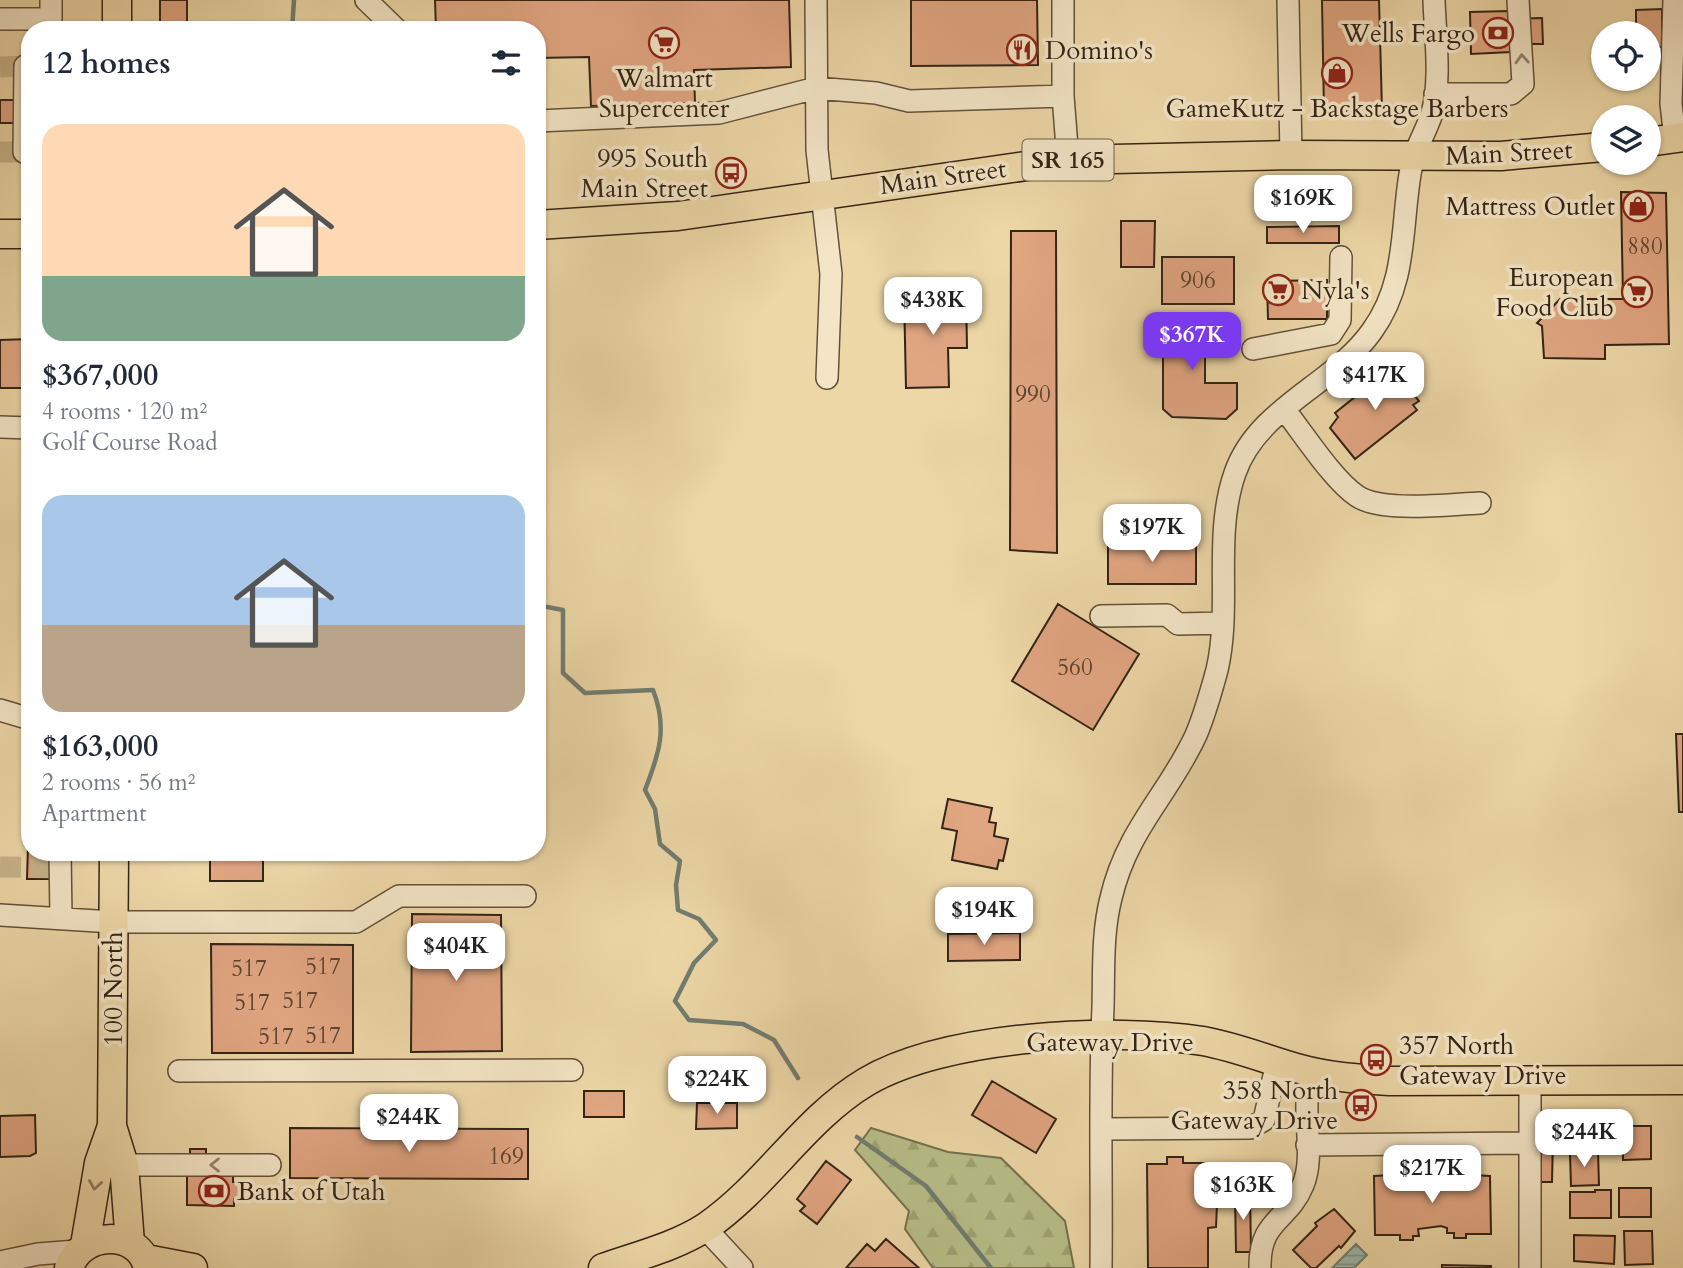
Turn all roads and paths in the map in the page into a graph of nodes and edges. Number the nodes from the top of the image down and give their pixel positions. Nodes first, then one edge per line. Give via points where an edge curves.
1 (51, 0) edge
2 (117, 0) edge
3 (366, 0) edge
4 (816, 0) edge
5 (1063, 0) edge
6 (1288, 0) edge
7 (1434, 0) edge
8 (1518, 0) edge
9 (1674, 0) edge
10 (0, 19) edge
11 (117, 21) edge
12 (388, 21) edge
13 (816, 88) junction
14 (1435, 94) junction
15 (1063, 96) junction
16 (546, 121) edge
17 (1669, 139) edge
18 (1591, 149) edge
19 (1292, 155) junction
20 (1413, 157) junction
21 (1068, 160) junction
22 (820, 194) junction
23 (546, 224) edge
24 (0, 234) edge
25 (21, 234) edge
26 (1341, 257) dead end
27 (1254, 349) dead end
28 (827, 378) dead end
29 (1284, 409) junction
30 (0, 428) edge
31 (21, 428) edge
32 (1480, 503) dead end
33 (1101, 616) dead end
34 (1223, 623) junction
35 (0, 710) edge
36 (21, 716) edge
37 (60, 861) edge
38 (114, 861) edge
39 (525, 896) dead end
40 (0, 915) edge
41 (61, 918) junction
42 (113, 922) junction
43 (1101, 1037) junction
44 (1277, 1062) junction
45 (572, 1070) dead end
46 (179, 1071) dead end
47 (1313, 1072) junction
48 (1530, 1080) junction
49 (1683, 1080) edge
50 (112, 1126) junction
51 (1102, 1129) junction
52 (1530, 1143) junction
53 (1307, 1145) junction
54 (124, 1165) junction
55 (270, 1165) dead end
56 (705, 1228) junction
57 (77, 1255) edge
58 (142, 1257) edge
59 (0, 1262) edge
60 (193, 1268) edge
61 (603, 1268) edge
62 (742, 1268) edge
63 (1101, 1268) edge
64 (1259, 1268) edge
65 (1530, 1268) edge

1 - 10 street via 51,19
2 - 11 main road
3 - 12 street
4 - 13 street
5 - 15 street
6 - 19 street
7 - 14 street
14 -> 8 street via 1511,94 1523,84
9 - 17 street
13 - 15 street via 909,101
13 - 16 street via 719,113
13 - 22 street
14 - 20 street via 1432,115
15 - 21 street
18 - 20 main road, Main Street / SR 165
19 - 20 main road, Main Street / SR 165
19 - 21 main road, Main Street / SR 165
20 - 29 street via 1398,278 1391,299 1372,332 1348,358
21 - 22 main road, Main Street / SR 165
22 - 23 main road, Main Street / SR 165 via 678,216
22 - 28 street via 831,274
24 - 25 main road
26 - 27 street via 1340,320 1331,334
29 - 32 street via 1357,496 1380,505
29 - 34 street via 1252,442 1236,470 1227,503
30 - 31 street
33 - 34 street via 1167,615 1178,624
34 - 43 street via 1216,670 1195,737 1136,830 1110,899
35 - 36 street
37 - 41 street
38 - 42 main road, 100 North
39 - 42 street via 400,896 356,922
40 - 41 street
41 - 42 street
42 - 50 main road, 100 North
43 - 44 main road, Gateway Drive via 1204,1041
43 - 51 street
43 - 56 main road, Gateway Drive via 1028,1039 960,1048 917,1059 866,1082 825,1113
44 - 47 main road, Gateway Drive
44 - 51 street via 1264,1120 1250,1128
45 - 46 street
47 - 48 main road, Gateway Drive via 1389,1081
47 - 53 street via 1307,1100
48 - 49 main road, Gateway Drive
48 - 52 street
50 - 54 main road, 100 North
50 -> 57 main road, 100 North
51 - 63 street
52 - 53 street
52 - 65 street
53 - 64 street via 1302,1188 1265,1234 1259,1247
55 -> 54 street
54 - 58 main road, 100 North
56 - 61 main road, Gateway Drive
56 - 62 street
57 - 58 main road via 102,1239
57 - 59 street via 38,1254
58 - 60 main road

